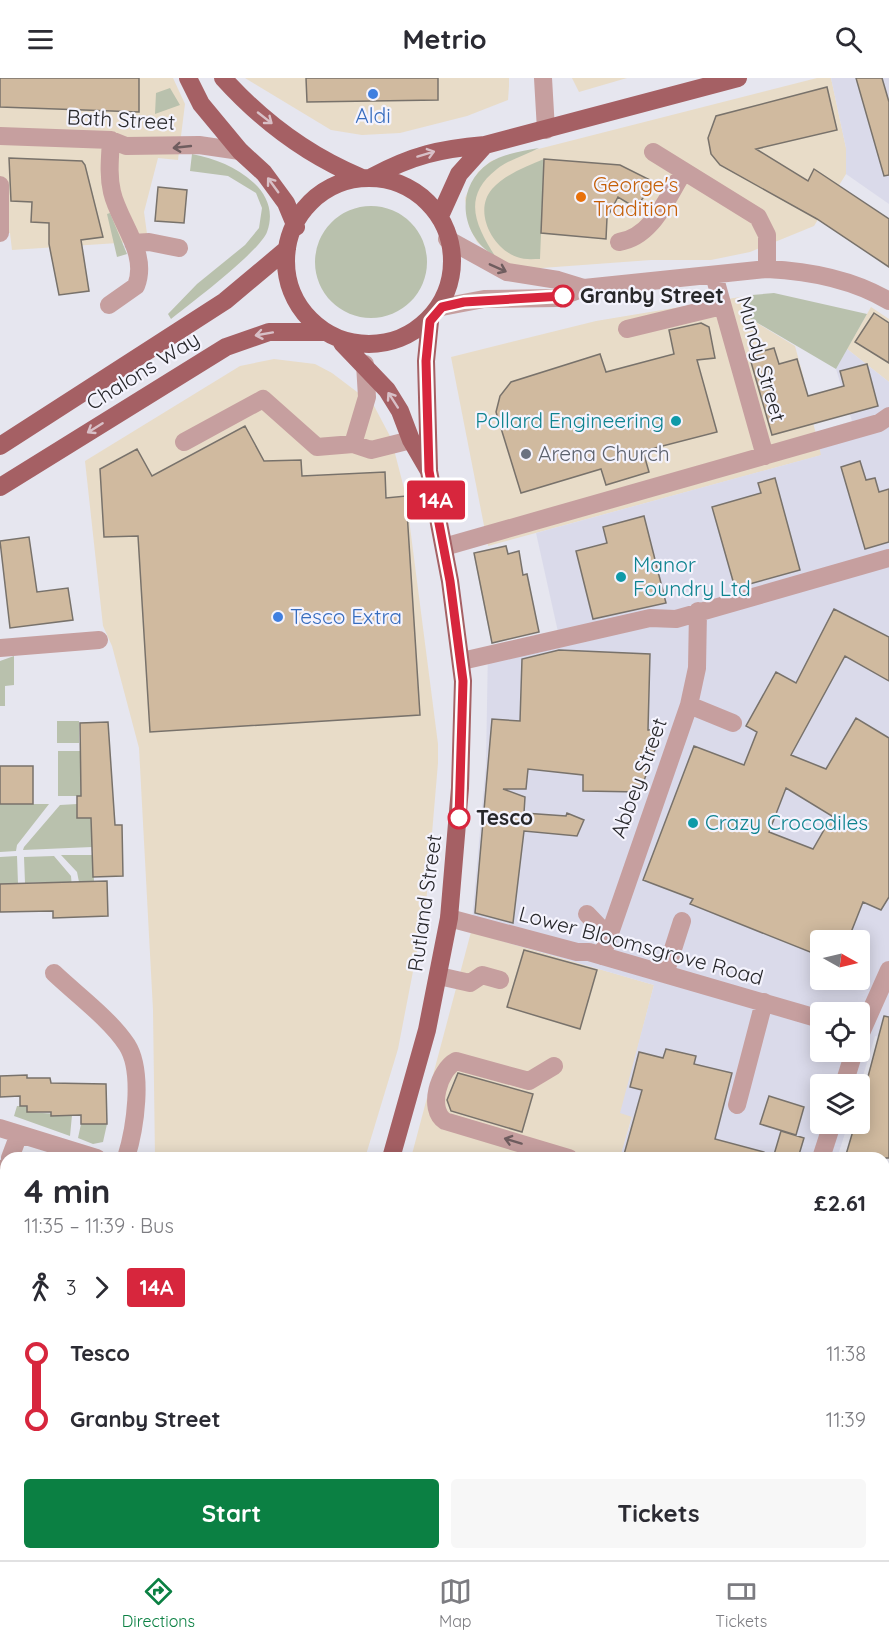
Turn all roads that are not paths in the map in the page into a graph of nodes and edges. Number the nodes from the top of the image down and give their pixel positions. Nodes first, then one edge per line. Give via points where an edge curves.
1 (188, 78) edge
2 (223, 78) edge
3 (543, 78) edge
4 (738, 78) edge
5 (546, 130) junction
6 (0, 136) edge
7 (111, 140) junction
8 (485, 145) junction
9 (240, 151) junction
10 (653, 152) dead end
11 (684, 171) junction
12 (366, 177) junction
13 (0, 185) edge
14 (440, 216) junction
15 (296, 227) junction
16 (0, 233) edge
17 (447, 239) junction
18 (619, 242) dead end
19 (133, 243) junction
20 (179, 248) dead end
21 (287, 249) junction
22 (767, 269) junction
23 (714, 274) junction
24 (584, 288) junction
25 (889, 301) edge
26 (109, 304) dead end
27 (722, 306) junction
28 (436, 314) junction
29 (627, 329) dead end
30 (323, 332) junction
31 (342, 343) junction
32 (365, 364) junction
33 (889, 416) edge
34 (411, 440) junction
35 (184, 442) dead end
36 (353, 444) junction
37 (0, 446) edge
38 (765, 456) junction
39 (429, 471) junction
40 (0, 487) edge
41 (444, 547) junction
42 (889, 558) edge
43 (698, 611) junction
44 (99, 640) dead end
45 (0, 648) edge
46 (462, 661) junction
47 (689, 705) junction
48 (733, 723) dead end
49 (587, 914) dead end
50 (449, 918) junction
51 (682, 921) dead end
52 (608, 936) junction
53 (596, 954) junction
54 (889, 970) edge
55 (54, 973) dead end
56 (665, 974) junction
57 (439, 976) junction
58 (500, 980) dead end
59 (764, 1002) junction
60 (870, 1011) edge
61 (810, 1016) edge
62 (554, 1066) dead end
63 (737, 1105) dead end
64 (0, 1128) edge
65 (19, 1134) junction
66 (829, 1134) edge
67 (12, 1152) edge
68 (78, 1152) edge
69 (127, 1152) edge
70 (392, 1152) edge
71 (549, 1152) edge
72 (823, 1152) edge

1 - 9 main road via 201,104
2 -> 12 main road via 245,103 288,137 329,164
3 - 5 street
4 - 5 main road
5 - 8 main road
6 - 7 street, Bath Street
9 -> 7 street, Bath Street via 199,145 126,146
7 - 19 street via 112,190
12 -> 8 main road via 444,148
8 - 14 main road via 459,174
15 -> 9 main road via 286,203 264,173
10 - 11 street
11 - 18 street via 645,229
11 - 22 street via 758,217 767,235
12 - 14 main road via 412,191
12 - 15 main road via 346,179 320,194
13 - 16 street
14 - 17 main road
15 - 21 main road
17 -> 24 street via 507,272
17 - 28 main road via 451,270
19 - 20 street
19 - 26 street via 139,261 138,280 131,291
21 - 30 main road via 288,282 303,311
21 - 37 main road, Chalons Way via 225,301
22 - 23 street
22 - 25 street via 842,280
23 - 24 street
23 - 27 street, Mundy Street
24 - 28 street via 557,298 484,299
27 - 29 street
27 - 38 street, Mundy Street
28 - 31 main road via 396,340
28 - 39 main road, Rutland Street via 426,361
30 - 31 main road
30 -> 40 main road, Chalons Way via 269,333 226,347
31 - 32 main road, Rutland Street
34 -> 32 main road, Rutland Street via 400,411
32 - 36 street via 367,397
33 - 38 street via 879,423
34 - 36 street via 371,450
34 - 39 main road, Rutland Street
35 - 36 street via 263,399 317,447
38 - 41 street
39 - 41 main road, Rutland Street
41 - 46 main road, Rutland Street
42 - 43 street
43 - 46 street via 676,619 650,618
43 - 47 street, Abbey Street via 697,668
44 - 45 street
46 - 50 main road, Rutland Street via 464,722
47 - 48 street
47 - 52 street, Abbey Street
49 - 52 street
50 - 53 street, Lower Bloomsgrove Road
50 - 57 main road, Rutland Street
51 - 56 street
52 - 53 street, Abbey Street
53 - 56 street, Lower Bloomsgrove Road
54 - 60 street
55 - 69 street via 128,1046 135,1065 135,1119
56 - 59 street, Lower Bloomsgrove Road
57 - 58 street via 470,983 482,975
57 - 70 main road, Rutland Street
59 - 61 street, Lower Bloomsgrove Road
59 - 63 street
71 -> 62 street via 445,1121 435,1109 446,1071 456,1061 530,1081
64 - 65 street
65 - 67 street
65 - 68 street
66 - 72 street

